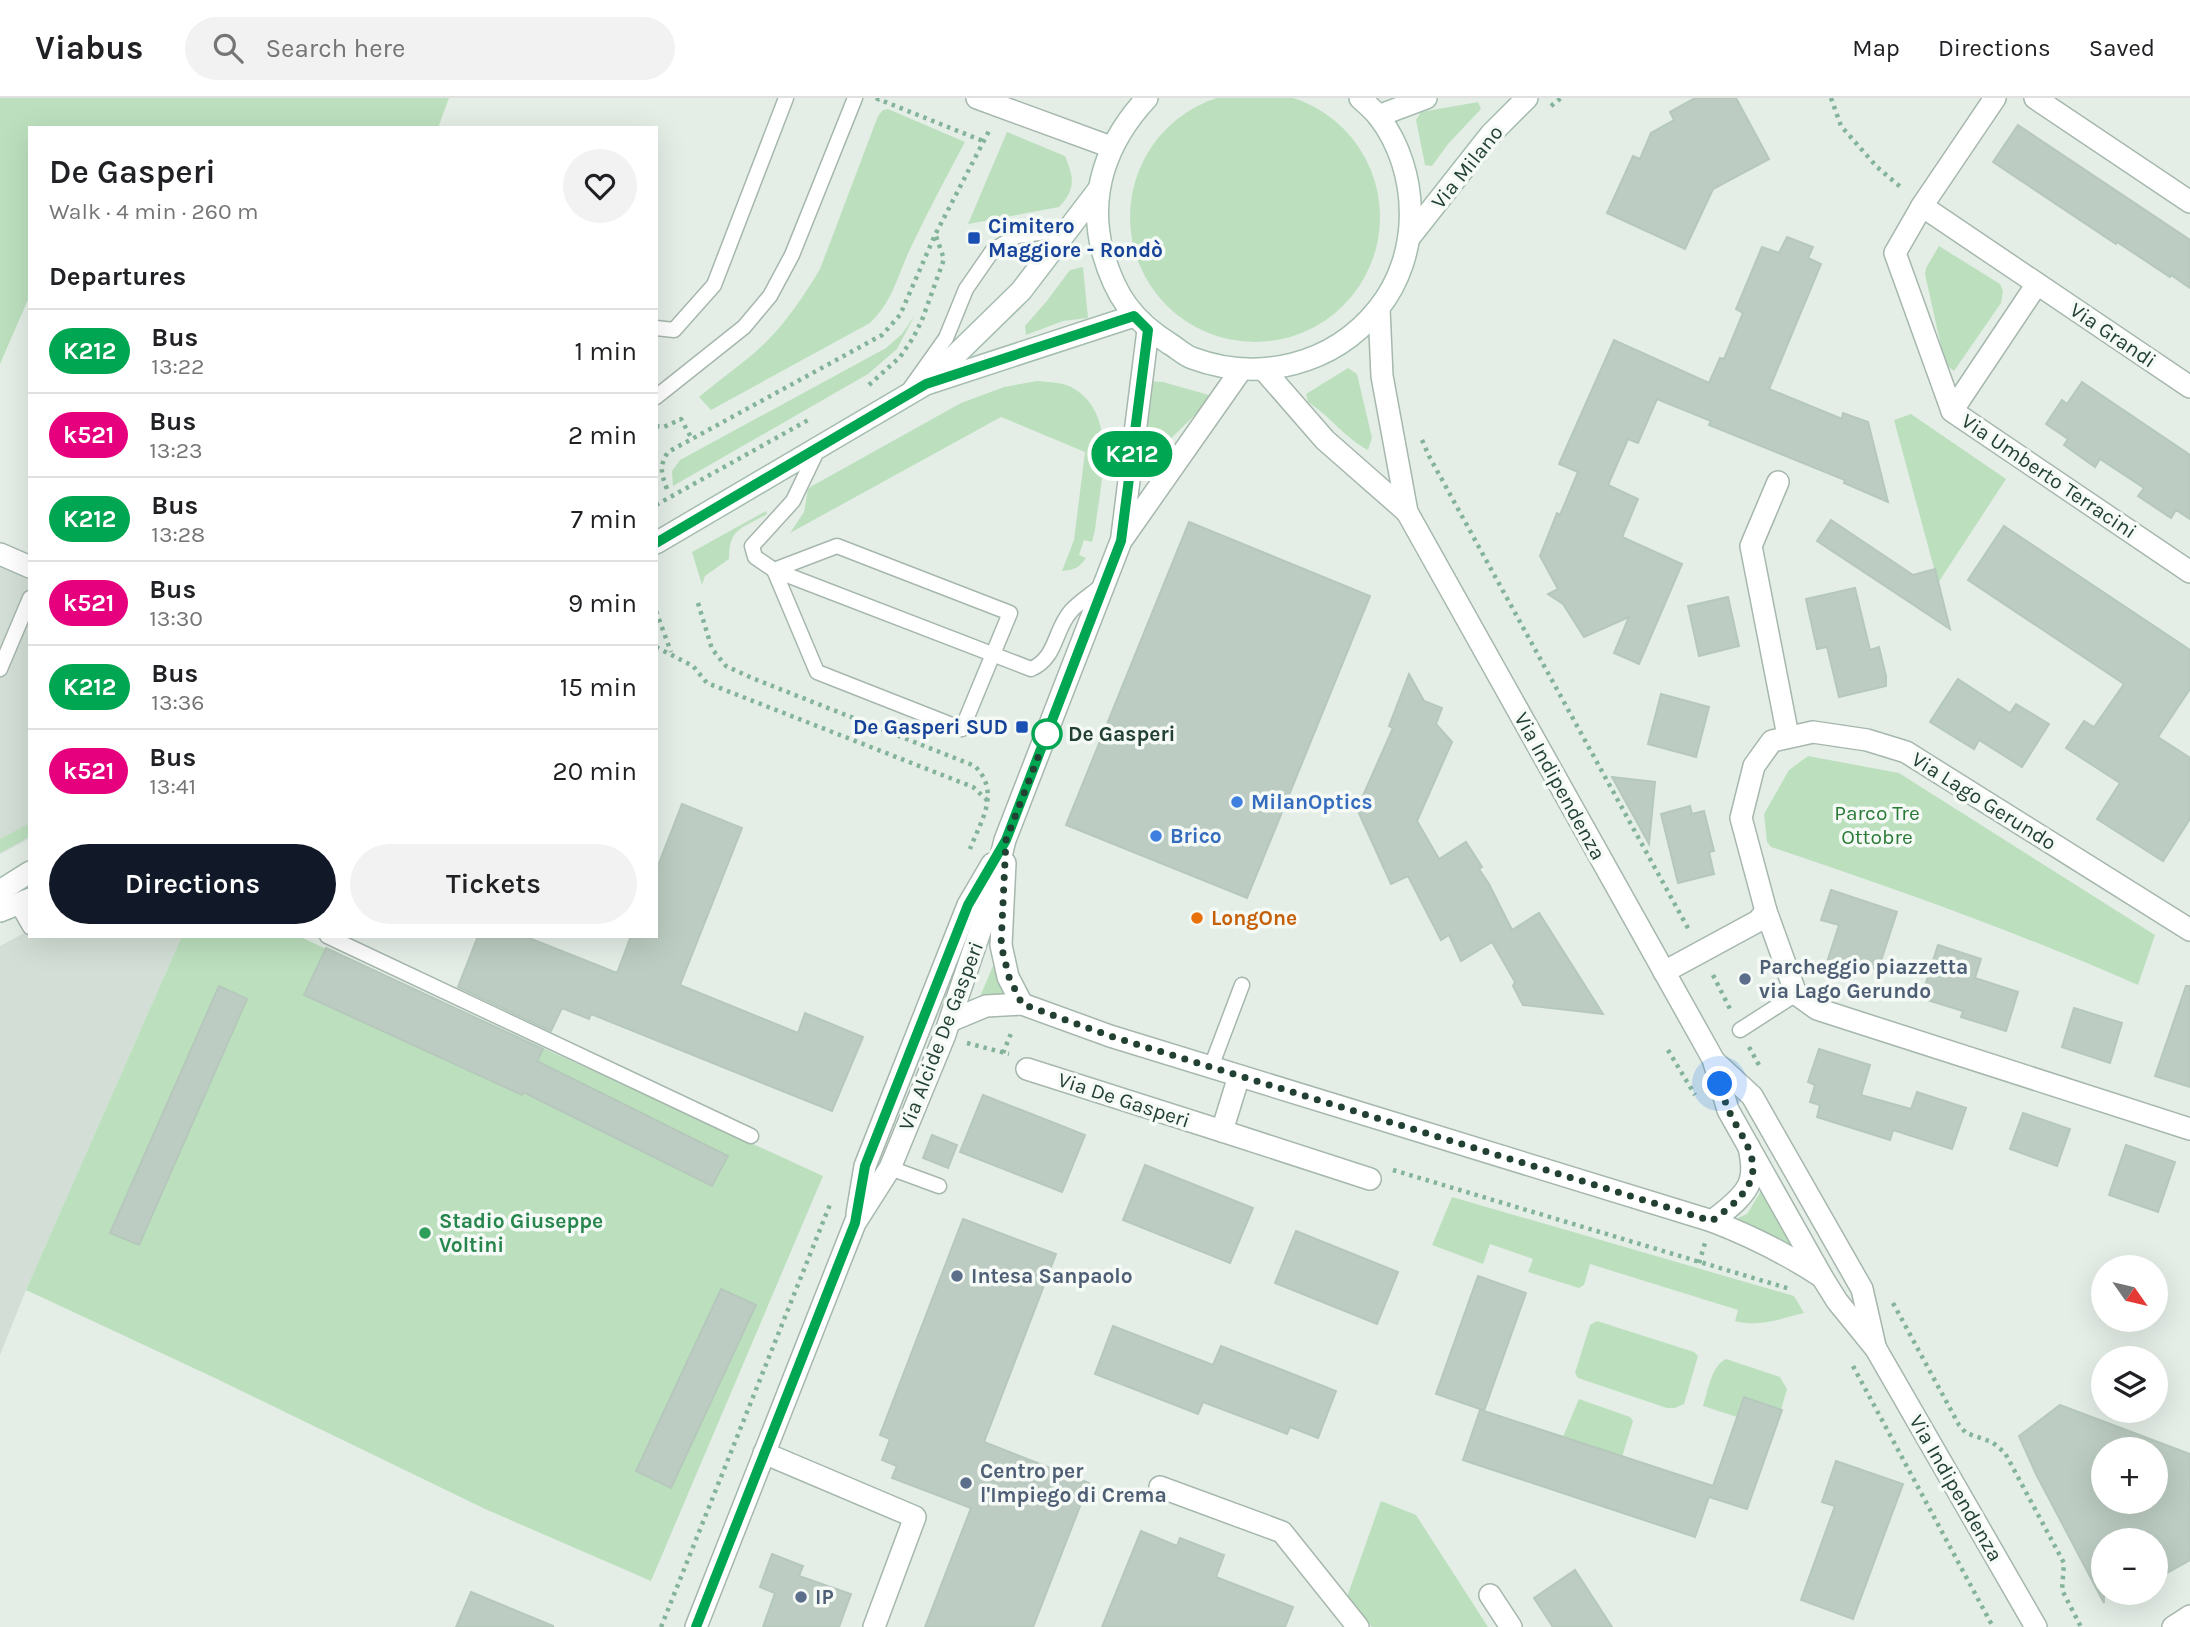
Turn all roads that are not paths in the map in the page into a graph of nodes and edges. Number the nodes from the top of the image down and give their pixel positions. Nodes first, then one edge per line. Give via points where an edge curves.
1 (786, 98) edge
2 (855, 98) edge
3 (977, 98) edge
4 (1147, 98) edge
5 (1360, 98) edge
6 (1426, 98) edge
7 (1527, 98) edge
8 (1995, 98) edge
9 (2035, 98) edge
10 (1378, 107) edge
11 (1111, 147) junction
12 (1098, 189) junction
13 (2190, 202) edge
14 (1922, 206) junction
15 (1067, 229) junction
16 (1409, 238) junction
17 (2037, 284) junction
18 (1379, 309) junction
19 (1141, 323) junction
20 (658, 328) edge
21 (1241, 370) junction
22 (1264, 370) junction
23 (926, 384) junction
24 (2190, 387) edge
25 (658, 395) edge
26 (904, 396) junction
27 (1952, 411) junction
28 (818, 449) junction
29 (1778, 482) dead end
30 (1407, 512) junction
31 (1121, 541) junction
32 (658, 542) edge
33 (0, 554) edge
34 (28, 566) edge
35 (774, 570) junction
36 (2190, 572) edge
37 (1105, 583) junction
38 (28, 603) edge
39 (993, 654) junction
40 (0, 669) edge
41 (1787, 736) junction
42 (1006, 840) junction
43 (28, 875) edge
44 (12, 901) edge
45 (1766, 911) junction
46 (28, 924) edge
47 (2190, 930) edge
48 (331, 938) edge
49 (1664, 972) junction
50 (1242, 985) dead end
51 (1796, 994) junction
52 (1022, 1004) junction
53 (947, 1029) junction
54 (1740, 1030) road end
55 (1713, 1059) junction
56 (1020, 1062) road end
57 (1211, 1067) junction
58 (1239, 1076) junction
59 (2190, 1129) edge
60 (1222, 1131) junction
61 (751, 1136) dead end
62 (1749, 1147) junction
63 (890, 1168) junction
64 (1377, 1173) road end
65 (939, 1186) dead end
66 (1712, 1221) junction
67 (855, 1223) junction
68 (1822, 1277) junction
69 (1876, 1349) junction
70 (764, 1453) junction
71 (1160, 1487) dead end
72 (1490, 1595) dead end
73 (2190, 1616) edge
74 (696, 1627) edge
75 (874, 1627) edge
76 (1358, 1627) edge
77 (1511, 1627) edge
78 (2036, 1627) edge
79 (2173, 1627) edge

1 - 20 lane via 714,285 674,330
2 - 25 lane via 792,255 770,296 744,327
3 - 11 street
4 - 11 street
5 - 10 street
6 - 10 street
7 - 16 street, Via Milano via 1491,134
8 - 14 street, Via Umberto Terracini
9 - 13 street
10 - 16 street via 1400,153 1410,195
11 - 12 street
12 - 15 street
12 - 19 street via 1098,234 1110,277
14 - 17 street, Via Grandi
14 - 27 street, Via Umberto Terracini via 1895,253
15 - 23 street via 1021,291
15 - 26 lane via 1017,236 993,250 966,289 946,338
16 - 18 street via 1398,275
17 - 24 street, Via Grandi
17 - 27 street
18 - 22 street via 1347,340 1308,361
18 - 30 street, Via Indipendenza via 1382,376
19 - 21 street via 1191,357
19 - 23 street
19 - 31 street, Via Alcide De Gasperi
21 - 22 street
21 - 31 street, Via Alcide De Gasperi
22 - 30 street, Via Indipendenza via 1325,440
23 - 26 street
26 - 28 street
27 - 36 street, Via Umberto Terracini
28 - 32 street
28 - 35 lane via 793,500 752,546 755,556
29 - 41 street via 1751,546
30 - 49 street, Via Indipendenza
31 - 37 street, Via Alcide De Gasperi
33 - 34 street
35 - 39 lane
35 - 39 lane via 837,546 1010,613
35 - 39 lane via 817,672 962,729
37 - 39 lane via 1070,612 1041,665 1031,669
37 - 42 street, Via Alcide De Gasperi
38 - 40 lane
41 - 45 street via 1772,741 1754,766 1741,818
41 - 47 street, Via Lago Gerundo via 1813,732 1867,740 1906,752
42 - 52 street via 1001,945
42 - 53 street, Via Alcide De Gasperi
42 - 67 street, Via Alcide De Gasperi via 968,905 865,1166
43 - 44 street
44 - 46 lane
45 - 49 street via 1758,921
45 - 51 street
48 - 61 lane
49 - 55 street, Via Indipendenza
50 - 57 lane
51 - 54 lane
51 - 59 street via 1817,1009
52 - 53 street via 986,1006
52 - 57 street
53 - 63 street, Via Alcide De Gasperi
55 - 62 street, Via Indipendenza via 1728,1110
55 - 69 street, Via Indipendenza via 1752,1096 1862,1289
56 - 60 street, Via De Gasperi
57 - 58 street
58 - 60 street
58 - 66 street
60 - 64 street, Via De Gasperi
62 - 66 street via 1750,1181 1733,1204
62 - 68 street, Via Indipendenza
63 - 65 lane
63 - 67 street, Via Alcide De Gasperi
66 - 68 street via 1753,1237
67 - 70 street, Via Alcide De Gasperi
68 - 69 street, Via Indipendenza
69 - 78 street, Via Indipendenza
70 - 74 street, Via Alcide De Gasperi
70 - 75 street via 915,1517
71 - 76 street via 1282,1532
72 - 77 street
73 - 79 street

